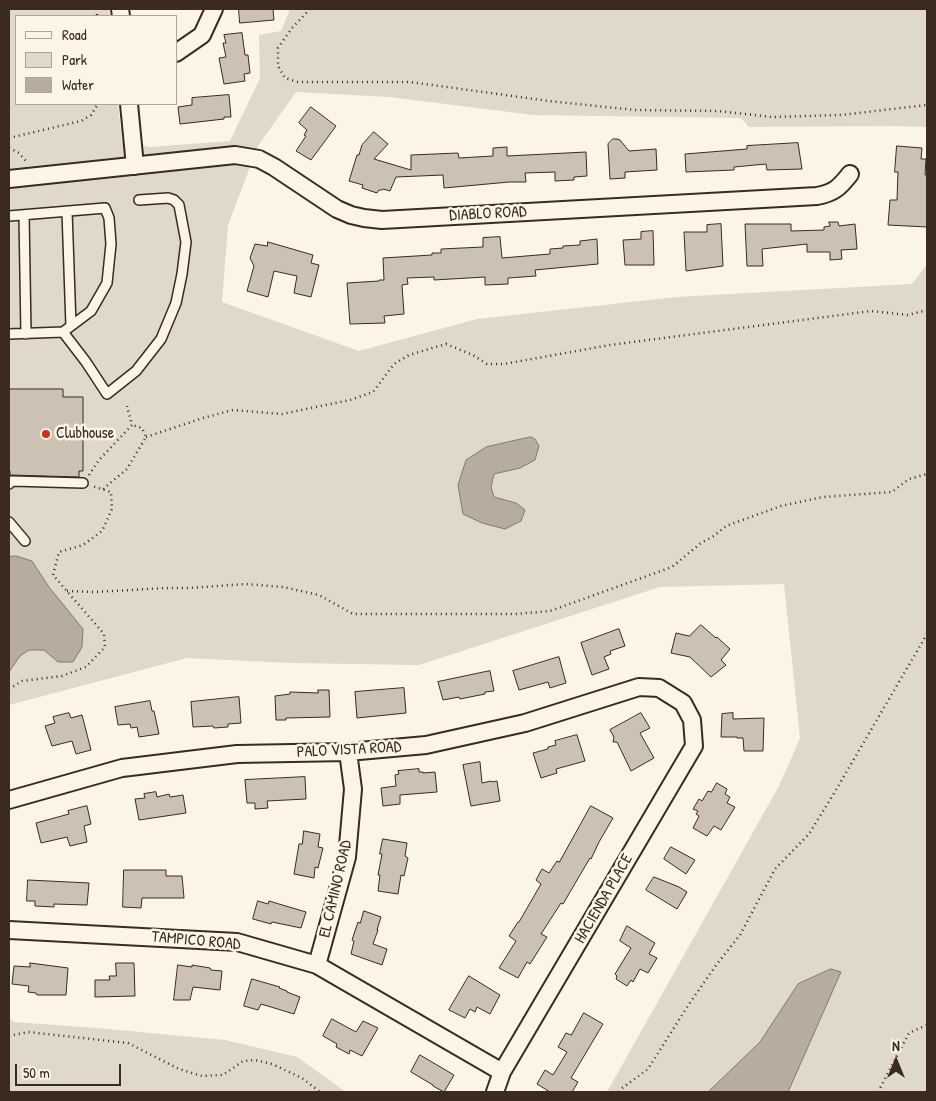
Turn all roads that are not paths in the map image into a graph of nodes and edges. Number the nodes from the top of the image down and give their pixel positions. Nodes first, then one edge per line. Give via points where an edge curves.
1 (214, 9) edge
2 (178, 52) edge
3 (129, 105) edge
4 (135, 166) junction
5 (850, 174) dead end
6 (9, 179) edge
7 (140, 200) dead end
8 (67, 211) junction
9 (24, 215) junction
10 (9, 216) edge
11 (67, 329) junction
12 (9, 334) edge
13 (26, 334) junction
14 (9, 484) edge
15 (83, 484) road end
16 (9, 522) edge
17 (25, 541) dead end
18 (683, 702) joint
19 (348, 752) junction
20 (9, 800) edge
21 (9, 930) edge
22 (317, 966) junction
23 (502, 1072) junction
24 (495, 1092) edge

1 - 2 street via 202,35
3 - 4 street
4 - 5 street, DIABLO ROAD via 235,155 259,159 337,209 358,217 382,220 817,196 829,194
4 - 6 street, DIABLO ROAD
7 - 11 lane via 174,200 179,205 186,242 176,303 161,339 136,371 108,394
8 - 9 lane
8 - 11 lane
8 - 11 lane via 105,208 111,244 108,283 91,310
9 - 10 lane
9 - 13 lane
11 - 13 lane
12 - 13 lane
14 - 15 lane via 12,481
16 - 17 lane
18 - 19 street, PALO VISTA ROAD via 659,688 639,687 526,723 426,745
18 - 23 street, HACIENDA PLACE via 692,720 694,746
19 - 20 street, PALO VISTA ROAD via 237,754 122,768
19 - 22 street, EL CAMINO ROAD via 353,789 347,857
21 - 22 street, TAMPICO ROAD via 237,942
22 - 23 street, TAMPICO ROAD
23 - 24 street, HACIENDA PLACE

